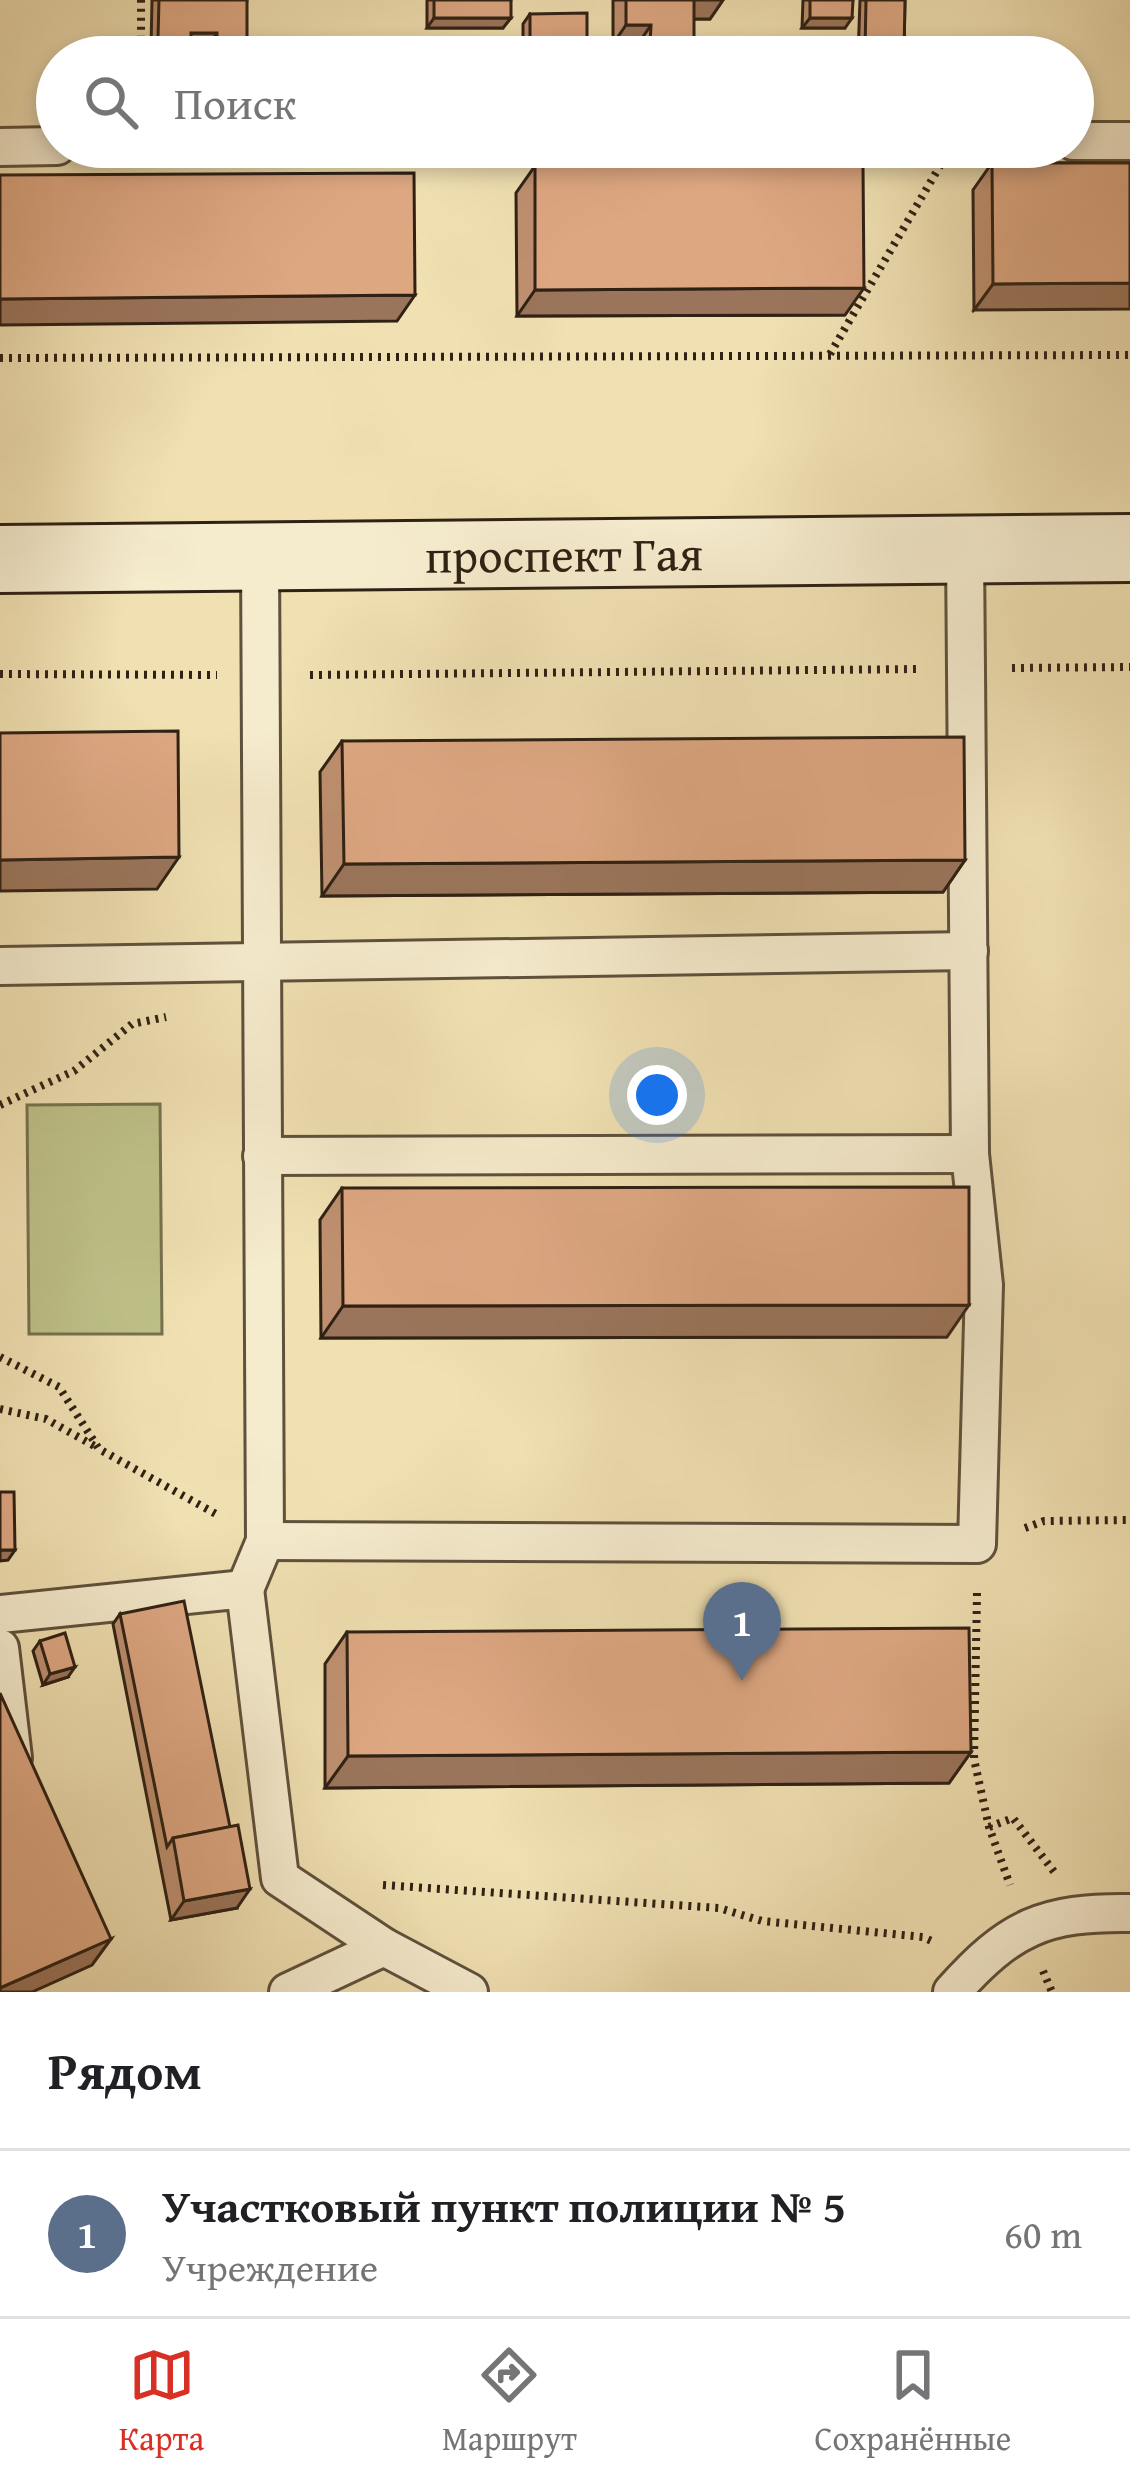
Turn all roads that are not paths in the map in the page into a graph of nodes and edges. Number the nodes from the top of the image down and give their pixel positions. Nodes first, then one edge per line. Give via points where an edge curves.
1 (1094, 141) edge
2 (1130, 141) edge
3 (36, 146) edge
4 (0, 147) edge
5 (1130, 548) edge
6 (965, 550) junction
7 (260, 556) junction
8 (0, 559) edge
9 (969, 952) junction
10 (0, 966) edge
11 (261, 979) junction
12 (970, 1154) junction
13 (262, 1156) junction
14 (265, 1540) junction
15 (245, 1589) junction
16 (0, 1615) edge
17 (0, 1648) edge
18 (14, 1767) edge
19 (1130, 1913) edge
20 (384, 1948) junction
21 (288, 1992) edge
22 (469, 1992) edge
23 (952, 1992) edge

1 - 2 lane
3 - 4 lane
5 - 6 main road, проспект Гая
6 - 7 main road, проспект Гая
6 - 9 lane
7 - 8 main road, проспект Гая
7 - 11 lane
9 - 11 lane
9 - 12 lane
10 - 11 lane
11 - 13 lane
12 - 13 lane
12 - 14 lane via 984,1285 977,1544
13 - 14 lane
14 - 15 lane
15 - 16 lane
15 - 20 lane via 280,1878
17 - 18 lane
19 - 23 lane via 1079,1912 1025,1928
20 - 21 lane
20 - 22 lane

